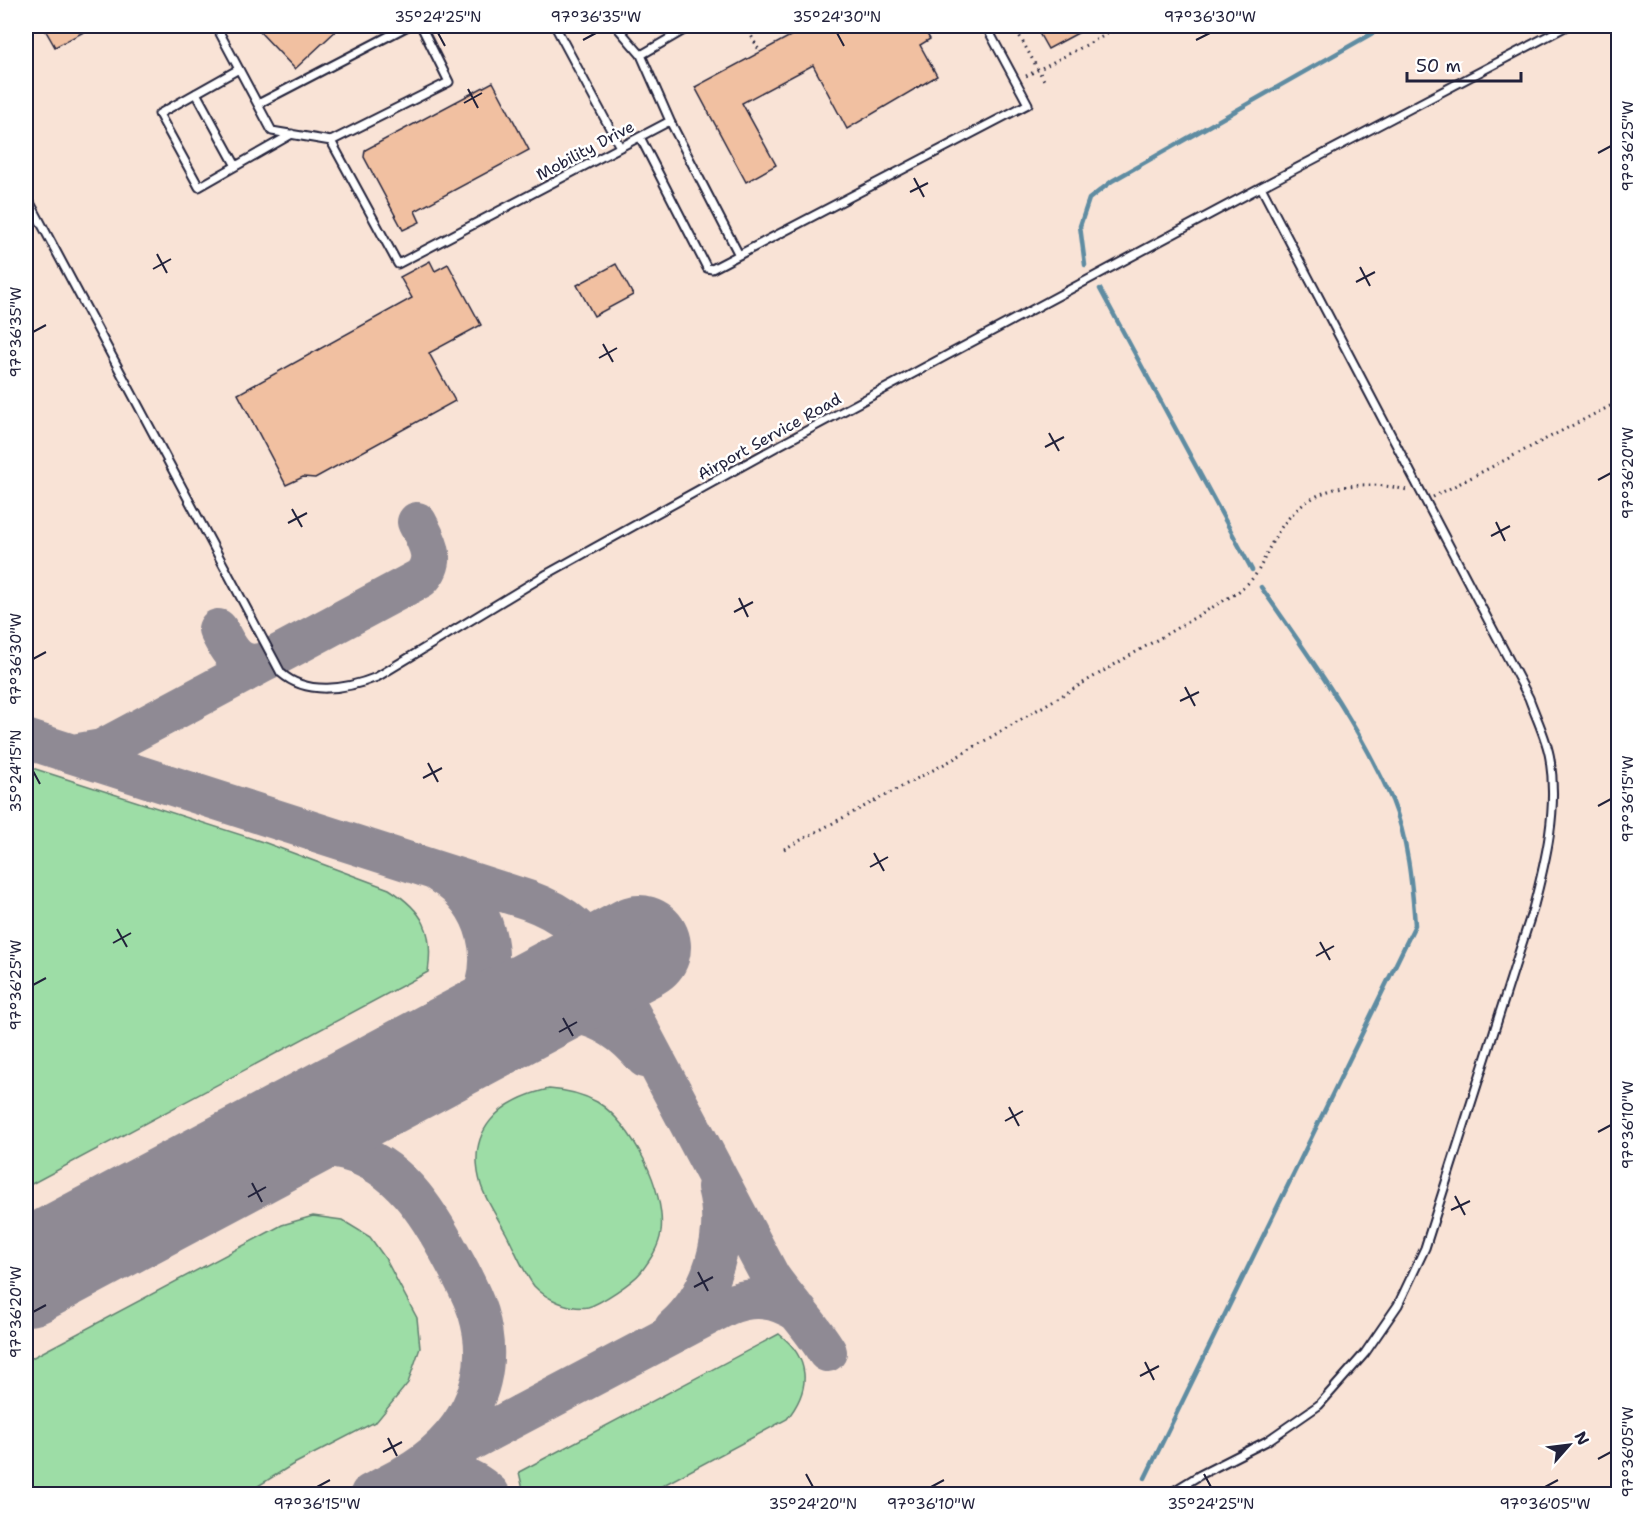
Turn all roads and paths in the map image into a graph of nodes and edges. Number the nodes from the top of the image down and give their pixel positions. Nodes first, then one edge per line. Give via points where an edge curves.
1 (216, 26) edge
2 (408, 26) edge
3 (421, 26) edge
4 (555, 26) edge
5 (616, 26) edge
6 (691, 26) edge
7 (746, 26) edge
8 (986, 26) edge
9 (1014, 26) edge
10 (1123, 26) edge
11 (1566, 26) edge
12 (760, 52) dead end
13 (641, 55) junction
14 (239, 69) junction
15 (1039, 70) junction
16 (1026, 76) dead end
17 (1045, 82) dead end
18 (196, 93) junction
19 (258, 104) junction
20 (670, 121) junction
21 (292, 134) junction
22 (640, 137) junction
23 (331, 141) junction
24 (620, 147) junction
25 (236, 166) junction
26 (1261, 186) junction
27 (26, 195) edge
28 (739, 255) junction
29 (1618, 402) edge
30 (1425, 501) junction
31 (784, 849) dead end
32 (1618, 1483) edge
33 (1169, 1494) edge
34 (1598, 1494) edge

1 - 14 lane
2 - 19 lane
3 - 23 lane via 449,82
4 - 24 lane
5 - 13 lane
6 - 13 lane
7 - 12 path
8 - 28 lane via 1028,104
9 - 15 path
10 - 15 path
11 - 26 lane, Airport Service Road
13 - 20 lane
14 - 18 lane
14 - 19 lane
15 - 16 path
15 - 17 path
18 - 25 lane
18 - 25 lane via 159,114 199,187
19 - 21 lane via 272,131
20 - 22 lane, Mobility Drive
20 - 28 lane
21 - 23 lane
21 - 25 lane
22 - 24 lane, Mobility Drive
22 - 28 lane via 707,268
23 - 24 lane, Mobility Drive via 398,264
26 - 27 lane, Airport Service Road via 777,446 547,574 377,677 353,687 331,688 289,681 281,674
26 - 30 lane
29 - 30 path
30 - 31 path via 1406,489 1359,484 1307,500 1288,518 1254,580 1235,594 960,755
30 - 33 lane via 1529,699 1550,758 1552,818 1545,864 1425,1248 1398,1305 1365,1353 1319,1405 1267,1441
32 - 34 path

